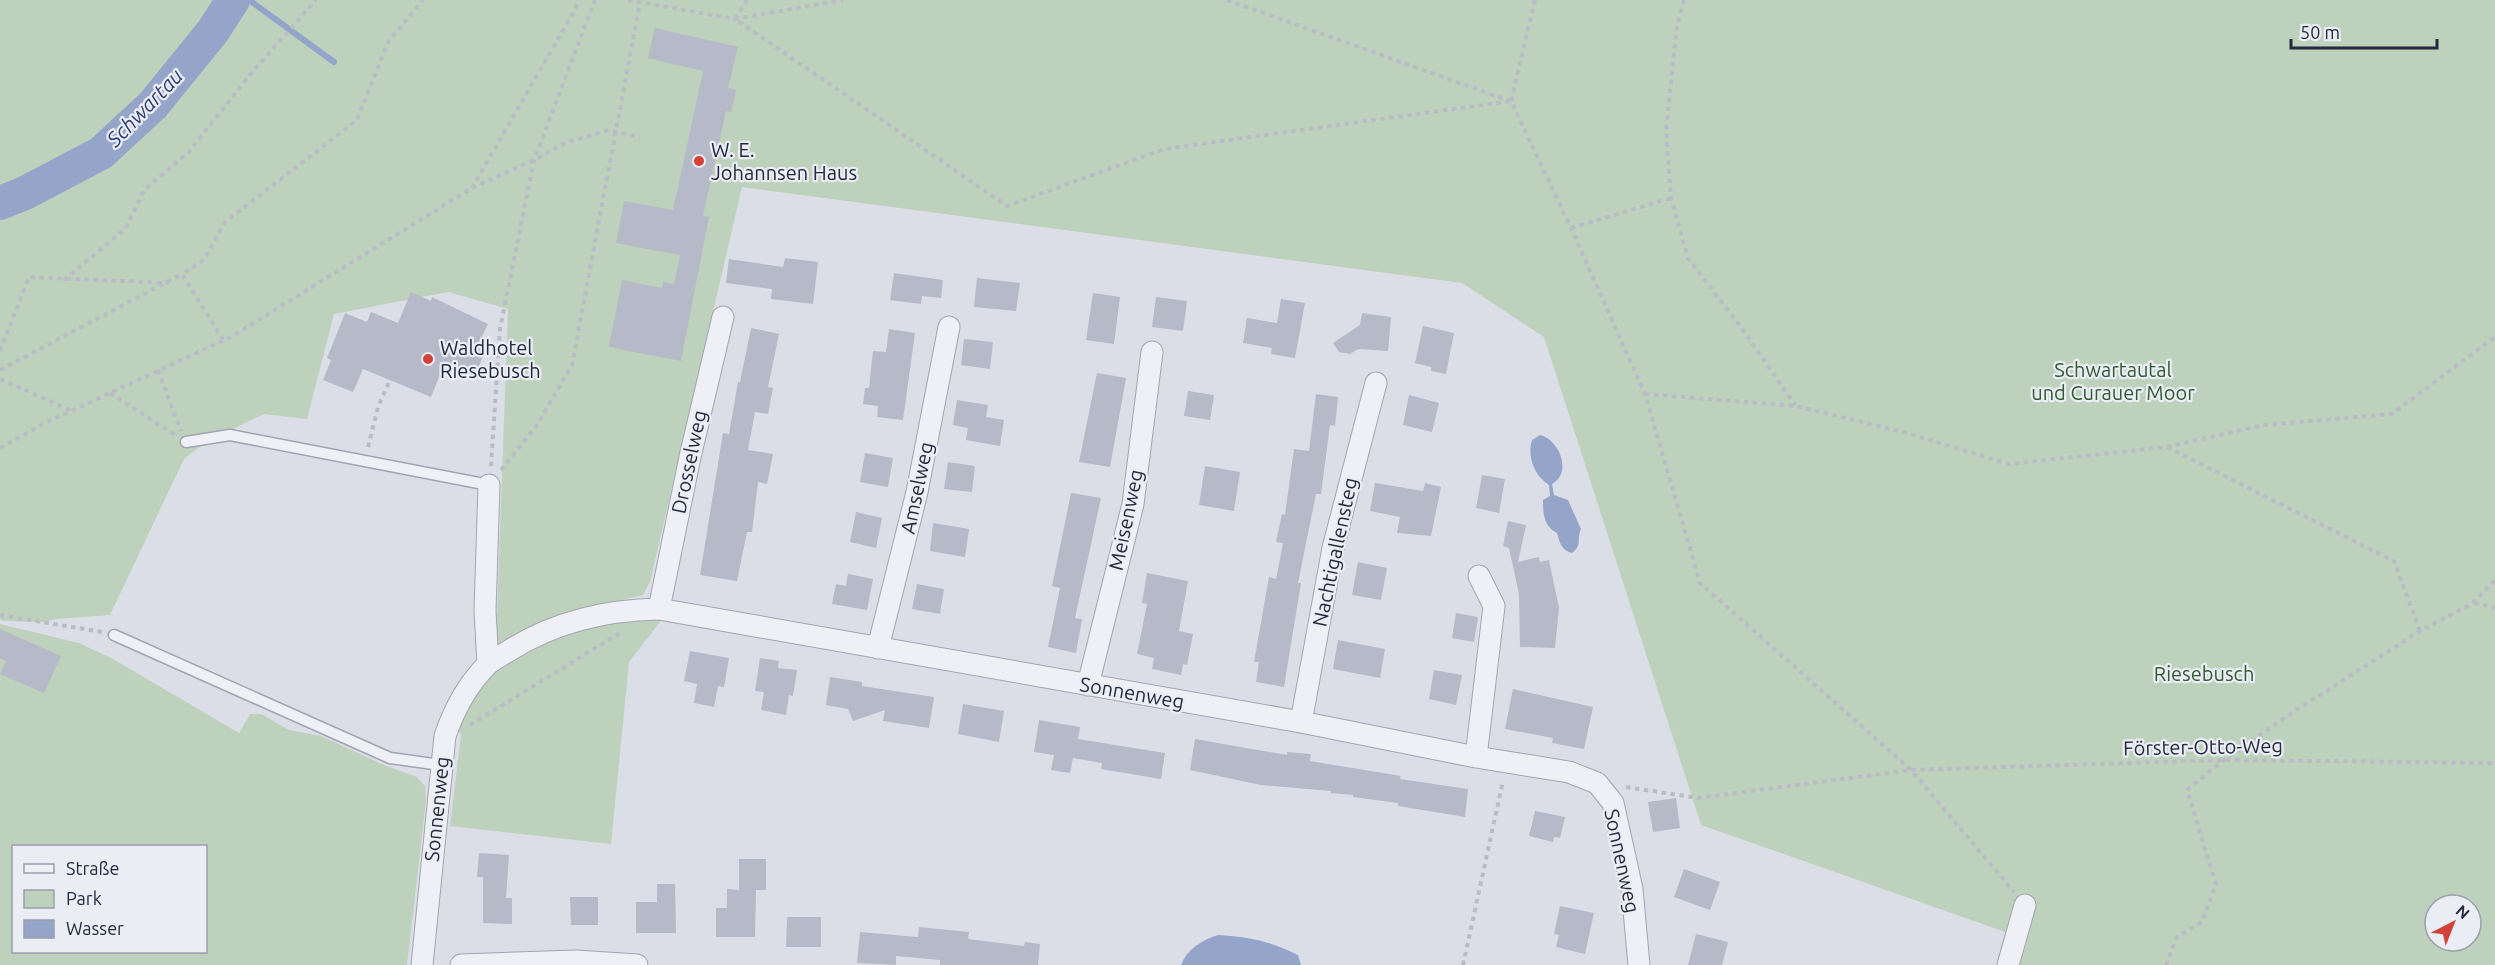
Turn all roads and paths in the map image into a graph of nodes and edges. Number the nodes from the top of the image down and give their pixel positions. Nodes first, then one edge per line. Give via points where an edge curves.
1 (316, 0) edge
2 (423, 0) edge
3 (578, 0) edge
4 (596, 0) edge
5 (628, 0) edge
6 (747, 0) edge
7 (843, 0) edge
8 (1227, 0) edge
9 (1535, 0) edge
10 (1684, 0) edge
11 (640, 2) junction
12 (735, 19) junction
13 (1510, 101) junction
14 (615, 132) junction
15 (640, 137) dead end
16 (534, 160) junction
17 (472, 188) junction
18 (1671, 198) junction
19 (1571, 228) junction
20 (182, 274) junction
21 (64, 280) junction
22 (169, 283) junction
23 (723, 317) dead end
24 (949, 327) dead end
25 (2495, 338) edge
26 (223, 340) junction
27 (0, 351) edge
28 (1152, 352) dead end
29 (0, 370) edge
30 (159, 370) junction
31 (0, 378) edge
32 (390, 380) dead end
33 (1376, 384) dead end
34 (110, 393) junction
35 (1645, 394) junction
36 (1796, 406) junction
37 (71, 411) junction
38 (186, 442) junction
39 (2166, 447) junction
40 (0, 448) edge
41 (365, 460) junction
42 (489, 485) junction
43 (1479, 576) dead end
44 (2495, 580) edge
45 (2473, 603) junction
46 (2495, 608) edge
47 (659, 609) junction
48 (0, 615) edge
49 (628, 627) dead end
50 (2420, 631) junction
51 (114, 634) joint
52 (878, 648) junction
53 (488, 664) junction
54 (1088, 685) junction
55 (1301, 722) junction
56 (446, 736) junction
57 (1476, 757) junction
58 (1506, 760) junction
59 (2224, 760) junction
60 (2495, 763) edge
61 (441, 765) junction
62 (1911, 770) junction
63 (1598, 783) junction
64 (2025, 905) joint
65 (422, 965) edge
66 (461, 965) edge
67 (637, 965) edge
68 (1463, 965) edge
69 (1639, 965) edge
70 (2008, 965) edge
71 (2166, 965) edge

1 - 21 path via 253,70 188,153 146,189 125,228
2 - 20 path via 388,42 357,120 224,223 204,260
3 - 17 path
4 - 16 path
5 - 11 path
6 - 12 path
7 - 12 path
8 - 13 path
9 - 13 path
10 - 18 path via 1677,26 1666,130
11 - 12 path
11 - 14 path
12 - 13 path via 1007,206 1164,149
13 - 19 path
14 - 15 path
14 - 16 path via 609,130 567,142
14 - 42 path via 572,365 537,425
16 - 17 path
16 - 42 path via 500,329
17 - 26 path
18 - 19 path
18 - 36 path via 1688,258
19 - 35 path
20 - 22 path
20 - 26 path
21 - 22 path
21 - 27 path via 29,277
22 - 29 path
23 - 47 street, Drosselweg
24 - 52 street, Amselweg via 917,492
25 - 39 path via 2392,414 2264,425
26 - 30 path
28 - 54 street, Meisenweg via 1133,504
30 - 34 path
30 - 38 path
31 - 37 path
32 - 41 path
33 - 55 street, Nachtigallensteg via 1333,548
34 - 37 path
34 - 38 path
35 - 36 path
35 - 62 path via 1700,583
36 - 39 path via 1903,432 2009,464
37 - 40 path
38 - 41 lane via 230,435
39 - 50 path via 2394,561
41 - 42 lane
42 - 53 street via 485,611
43 - 57 street via 1494,606
44 - 45 path
45 - 46 path
45 - 50 path
47 - 52 street, Sonnenweg
47 - 53 street, Sonnenweg via 624,610 578,620 530,638
48 - 51 path
49 - 56 path via 456,734
50 - 59 path
51 - 61 lane via 390,758
52 - 54 street, Sonnenweg
53 - 56 street, Sonnenweg via 456,708
54 - 55 street, Sonnenweg
55 - 57 street, Sonnenweg
56 - 61 street, Sonnenweg
57 - 58 street, Sonnenweg
58 - 63 street, Sonnenweg via 1569,772
58 - 68 path
59 - 60 path, Förster-Otto-Weg
59 - 62 path, Förster-Otto-Weg
59 - 71 path via 2187,790 2216,884 2202,922 2177,937
61 - 65 street, Sonnenweg
62 - 63 path, Förster-Otto-Weg via 1698,798
62 - 64 path
63 - 69 street, Sonnenweg via 1613,803 1632,890
64 - 70 street
66 - 67 street via 576,961

